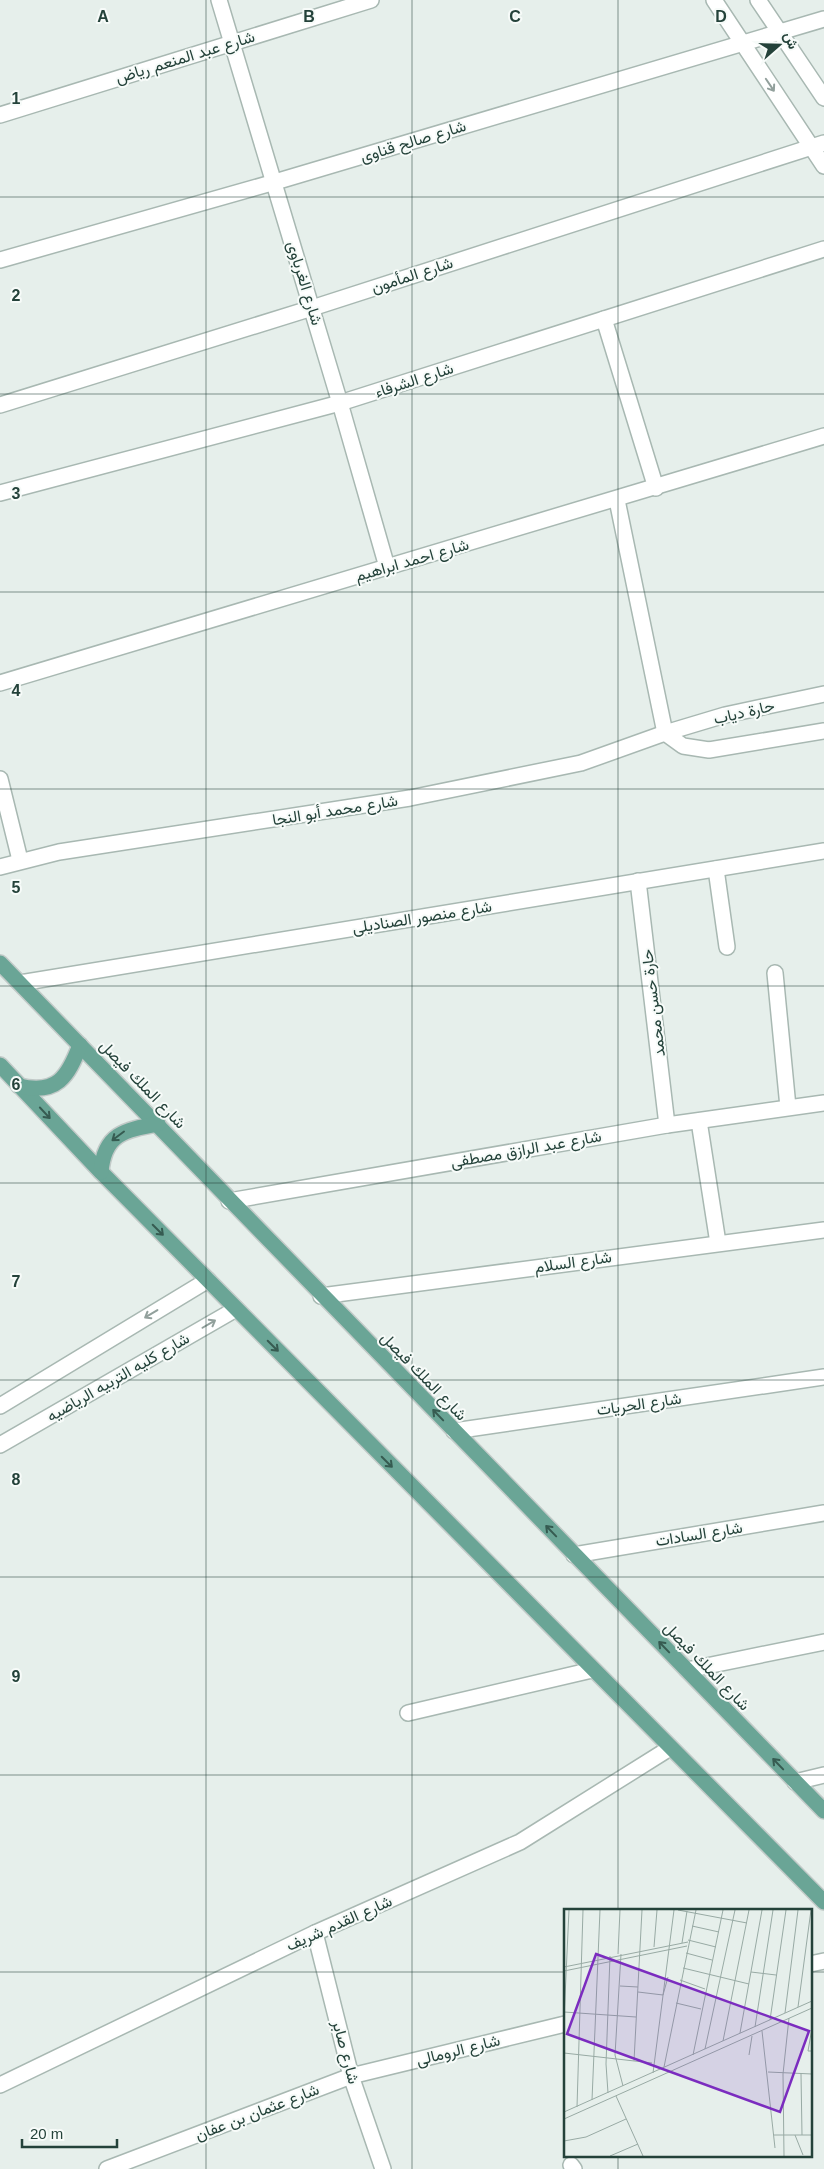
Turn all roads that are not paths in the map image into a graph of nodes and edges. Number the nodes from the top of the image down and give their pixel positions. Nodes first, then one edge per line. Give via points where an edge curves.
1 (219, 0) edge
2 (371, 0) edge
3 (714, 0) edge
4 (758, 0) edge
5 (824, 19) edge
6 (779, 33) junction
7 (232, 42) junction
8 (743, 44) junction
9 (824, 98) edge
10 (0, 115) edge
11 (818, 145) edge
12 (824, 166) edge
13 (275, 182) junction
14 (824, 249) edge
15 (0, 260) edge
16 (312, 308) junction
17 (604, 319) junction
18 (340, 403) junction
19 (0, 405) edge
20 (824, 436) edge
21 (656, 488) junction
22 (0, 493) edge
23 (616, 500) junction
24 (387, 568) junction
25 (0, 683) edge
26 (824, 694) edge
27 (824, 730) edge
28 (665, 733) junction
29 (0, 779) edge
30 (824, 851) edge
31 (20, 860) junction
32 (0, 867) edge
33 (716, 869) junction
34 (638, 882) junction
35 (727, 947) dead end
36 (0, 963) edge
37 (775, 973) dead end
38 (20, 983) junction
39 (80, 1045) junction
40 (0, 1065) edge
41 (19, 1086) junction
42 (824, 1103) edge
43 (788, 1107) junction
44 (699, 1121) junction
45 (158, 1124) junction
46 (667, 1125) junction
47 (101, 1172) junction
48 (229, 1201) junction
49 (824, 1230) edge
50 (718, 1243) junction
51 (208, 1280) junction
52 (321, 1296) junction
53 (236, 1309) junction
54 (824, 1377) edge
55 (0, 1406) edge
56 (454, 1431) junction
57 (0, 1445) edge
58 (824, 1513) edge
59 (574, 1555) junction
60 (824, 1642) edge
61 (592, 1670) junction
62 (687, 1670) junction
63 (408, 1713) dead end
64 (670, 1748) junction
65 (824, 1775) edge
66 (795, 1782) junction
67 (824, 1811) edge
68 (824, 1902) edge
69 (315, 1933) junction
70 (564, 2024) edge
71 (351, 2076) junction
72 (0, 2085) edge
73 (107, 2169) edge
74 (383, 2169) edge

1 - 7 street, شارع الغرباوى
2 - 7 street, شارع عبد المنعم رياض
3 - 8 street
4 - 6 street
5 - 6 street, شارع صالح قناوى
6 - 8 street, شارع صالح قناوى
6 - 9 street
7 - 10 street, شارع عبد المنعم رياض
7 - 13 street, شارع الغرباوى
8 -> 11 street
8 - 13 street, شارع صالح قناوى
11 - 12 street
11 - 16 street, شارع المأمون
13 - 15 street, شارع صالح قناوى
13 - 16 street, شارع الغرباوى
14 - 17 street, شارع الشرفاء
16 - 18 street, شارع الغرباوى
16 - 19 street, شارع المأمون
17 - 18 street, شارع الشرفاء
17 - 21 street
18 - 22 street, شارع الشرفاء
18 - 24 street, شارع الغرباوى
20 - 21 street, شارع احمد ابراهيم
21 - 23 street, شارع احمد ابراهيم
23 - 24 street, شارع احمد ابراهيم
23 - 28 street
24 - 25 street, شارع احمد ابراهيم
26 - 28 street, حارة دياب via 725,715
27 - 28 street via 709,750 683,746
28 - 31 street, شارع محمد أبو النجا via 581,763 419,796
29 - 31 street
30 - 33 street, شارع منصور الصناديلى
31 - 32 street, شارع محمد أبو النجا
33 - 34 street, شارع منصور الصناديلى
33 - 35 street
34 - 38 street, شارع منصور الصناديلى
34 - 46 street, حارة حسن محمد
36 - 38 main road, شارع الملك فيصل
37 - 43 street
38 - 39 main road, شارع الملك فيصل
39 - 41 main road via 68,1074 57,1083 45,1088
39 - 45 main road, شارع الملك فيصل
40 - 41 main road
41 -> 47 main road
42 - 43 street, شارع عبد الرازق مصطفى
43 - 44 street, شارع عبد الرازق مصطفى
44 - 46 street, شارع عبد الرازق مصطفى
44 - 50 street
45 -> 47 main road via 127,1130 116,1136 104,1153
45 - 48 main road, شارع الملك فيصل
46 - 48 street, شارع عبد الرازق مصطفى
47 -> 51 main road
48 - 52 main road, شارع الملك فيصل
49 - 50 street, شارع السلام
50 - 52 street, شارع السلام
51 - 53 main road
51 -> 55 street
56 -> 52 main road, شارع الملك فيصل
57 -> 53 street, شارع كليه التربيه الرياضيه
53 -> 61 main road
54 - 56 street, شارع الحريات
59 -> 56 main road, شارع الملك فيصل
58 - 59 street, شارع السادات
62 -> 59 main road, شارع الملك فيصل
60 - 62 street
61 - 63 street
61 - 64 main road
66 -> 62 main road, شارع الملك فيصل
64 - 68 main road
64 - 69 street, شارع القدم شريف via 520,1842
65 - 66 street
66 - 67 main road, شارع الملك فيصل
69 - 71 street, شارع صابر
69 - 72 street, شارع القدم شريف
70 - 71 street, شارع الرومالى
71 - 73 street, شارع عثمان بن عفان
71 - 74 street, شارع صابر

